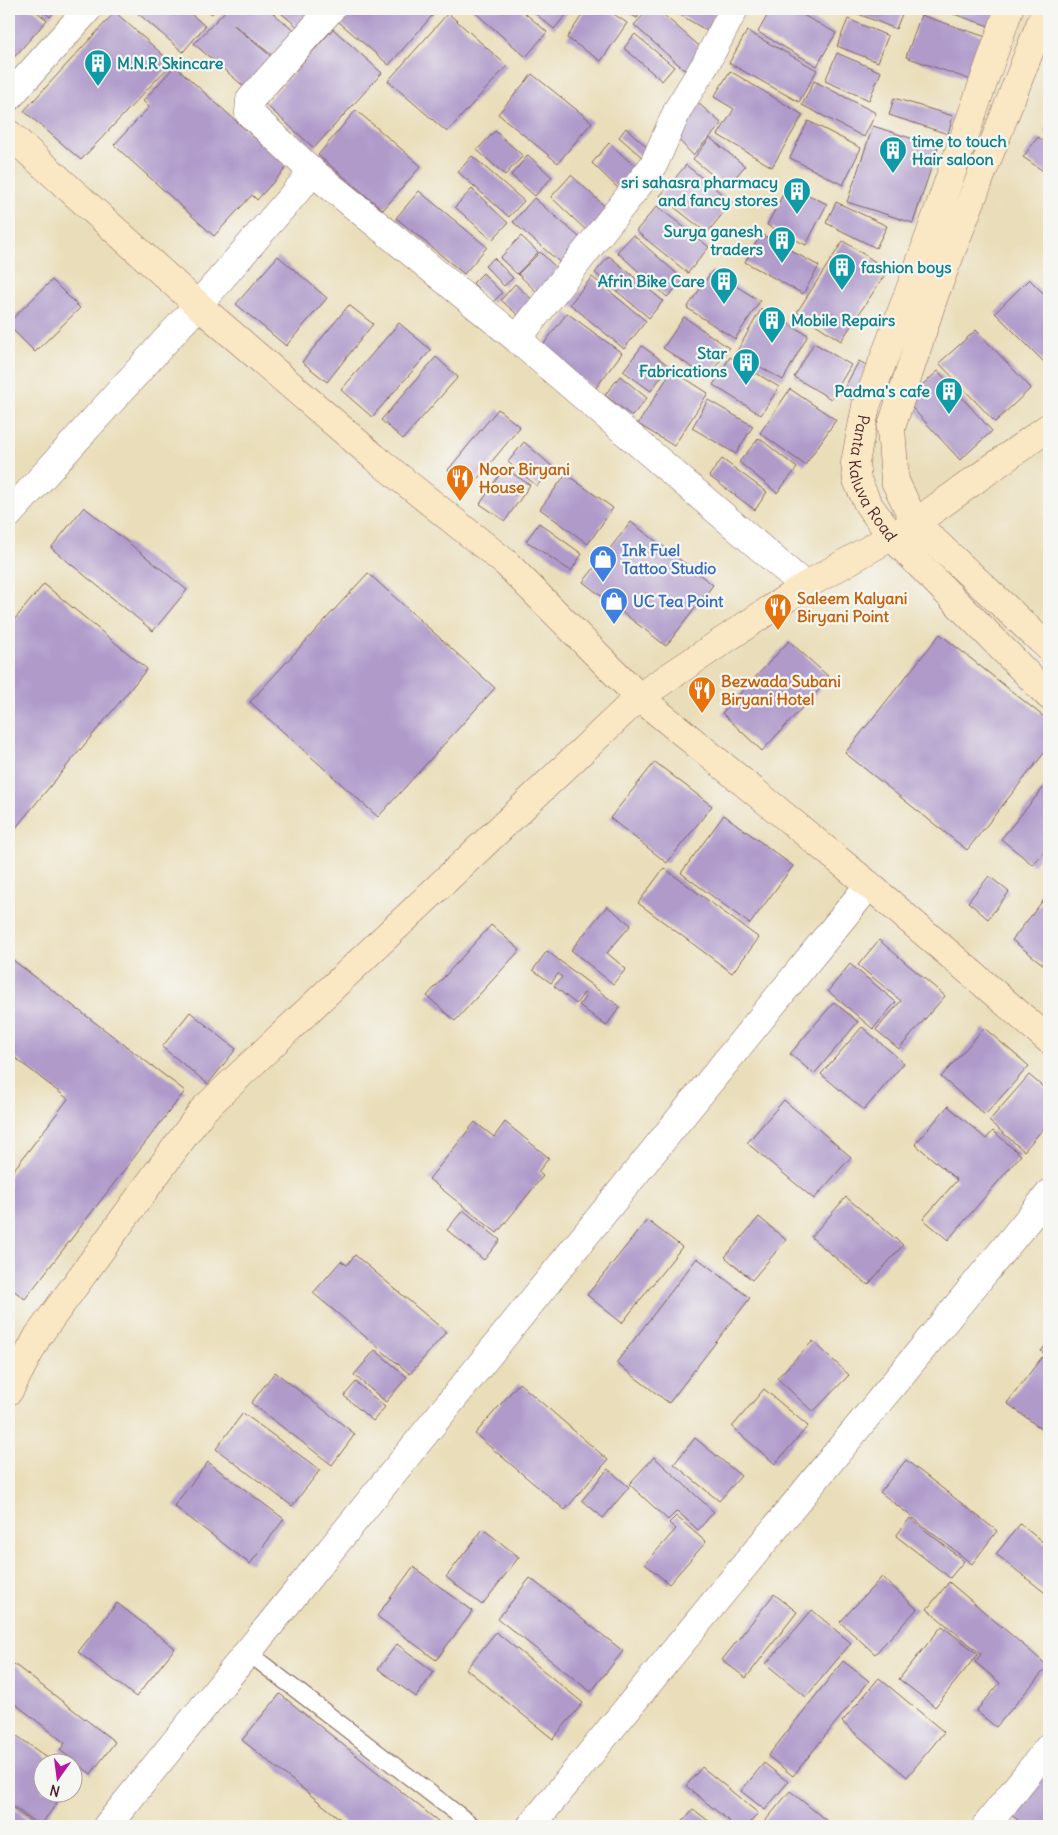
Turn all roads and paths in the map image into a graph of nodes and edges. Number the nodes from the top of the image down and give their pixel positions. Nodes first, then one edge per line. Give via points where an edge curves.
1 (88, 9) edge
2 (331, 9) edge
3 (734, 9) edge
4 (1009, 9) edge
5 (1046, 9) edge
6 (9, 97) edge
7 (9, 134) edge
8 (313, 172) junction
9 (198, 306) junction
10 (517, 339) junction
11 (1049, 428) edge
12 (9, 514) edge
13 (915, 523) junction
14 (892, 537) junction
15 (805, 586) junction
16 (1049, 648) edge
17 (1049, 696) edge
18 (640, 697) junction
19 (869, 885) junction
20 (1049, 1040) edge
21 (1049, 1194) edge
22 (9, 1391) edge
23 (247, 1652) junction
24 (1049, 1747) edge
25 (107, 1826) edge
26 (473, 1826) edge
27 (532, 1826) edge
28 (986, 1826) edge

1 - 6 street
2 - 8 street via 250,100 249,113
3 - 10 street via 678,109 653,166
4 - 14 street, Panta Kaluva Road via 866,406 858,440 857,480 868,504
5 - 13 street, Panta Kaluva Road via 934,296 891,428 895,481
7 - 9 street
8 - 9 street
8 - 10 street
9 - 12 street
9 - 18 street via 374,458 506,563
10 - 15 street
11 - 13 street
13 - 14 street
13 - 16 street, Panta Kaluva Road
14 - 15 street
14 - 17 street, Panta Kaluva Road
15 - 18 street
18 - 19 street
18 - 22 street via 203,1110 38,1336
19 - 20 street
19 - 23 street
21 - 27 street
23 - 25 street
23 - 26 lane
24 - 28 street

